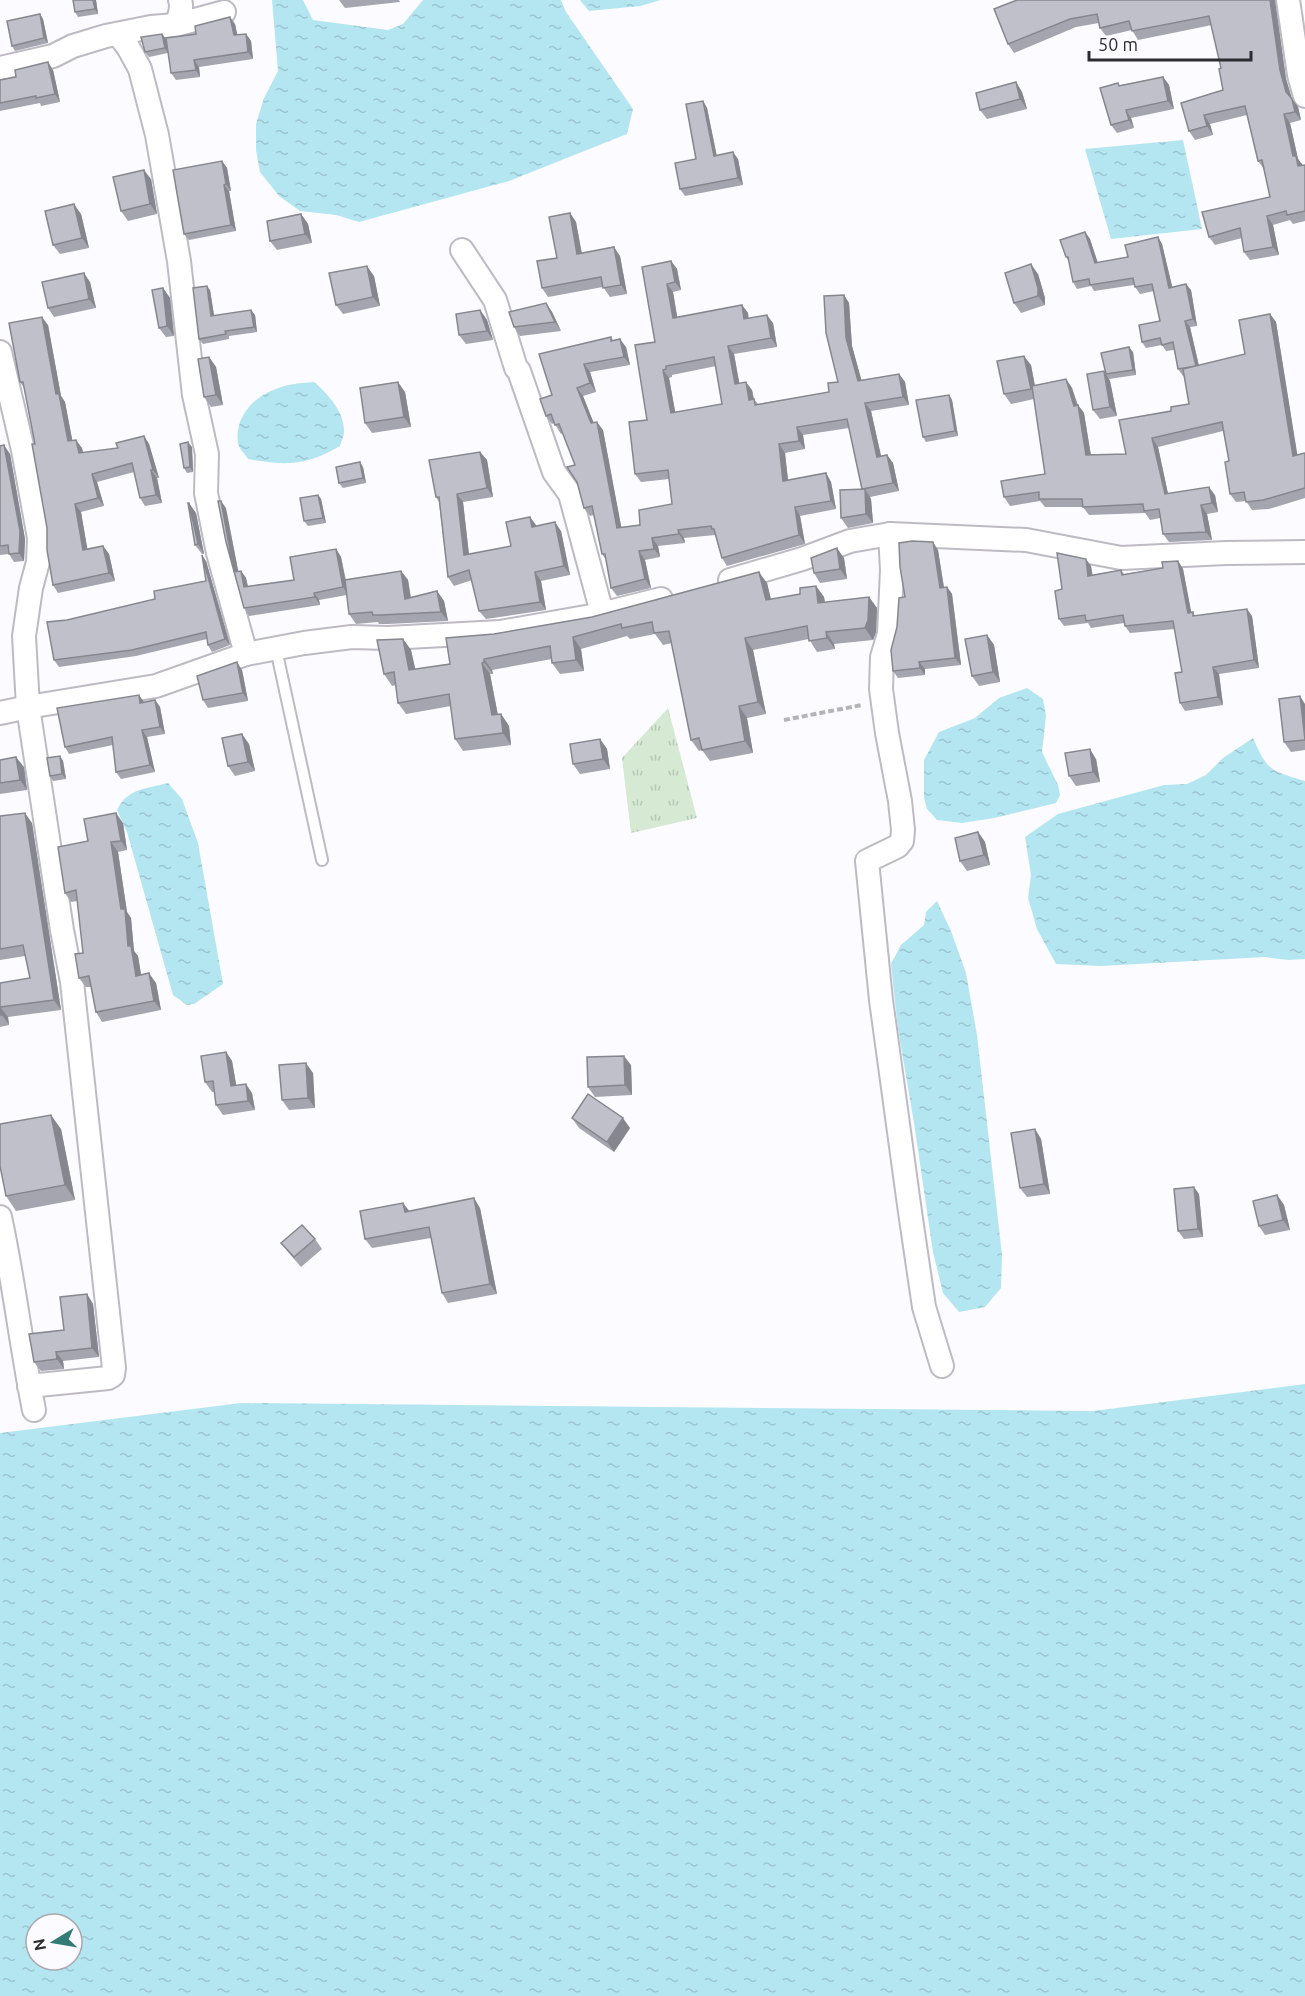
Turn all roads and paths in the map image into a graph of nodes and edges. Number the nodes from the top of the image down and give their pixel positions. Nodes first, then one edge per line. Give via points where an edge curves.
1 (180, 0) edge
2 (1288, 0) edge
3 (224, 12) dead end
4 (176, 25) junction
5 (118, 34) junction
6 (0, 68) edge
7 (1305, 96) edge
8 (462, 250) dead end
9 (0, 352) edge
10 (890, 534) junction
11 (1305, 552) edge
12 (707, 587) edge
13 (684, 593) edge
14 (602, 613) junction
15 (276, 649) junction
16 (246, 654) junction
17 (882, 701) junction
18 (28, 707) junction
19 (0, 713) edge
20 (784, 720) dead end
21 (322, 860) dead end
22 (0, 1217) edge
23 (942, 1366) dead end
24 (29, 1386) junction
25 (34, 1410) dead end

1 - 4 street
2 - 7 street
3 - 4 street
4 - 5 street
5 - 6 street via 73,46 53,56
5 - 16 street via 140,69 157,135 179,261 194,395 207,454 206,492
8 - 14 street via 495,300 554,472 570,494
9 - 18 street via 39,538 24,636
10 - 11 street via 1026,540 1121,558
10 - 12 street via 850,541
10 - 17 street via 889,634 882,657
13 - 14 street
14 - 15 street via 500,632 352,637
15 - 16 street
15 - 21 lane
16 - 18 street via 156,686
17 - 20 path
17 - 23 street via 900,801 902,841 867,861 924,1307
18 - 19 street
18 - 24 street via 72,982 114,1368 108,1378
22 - 24 street
24 - 25 street

